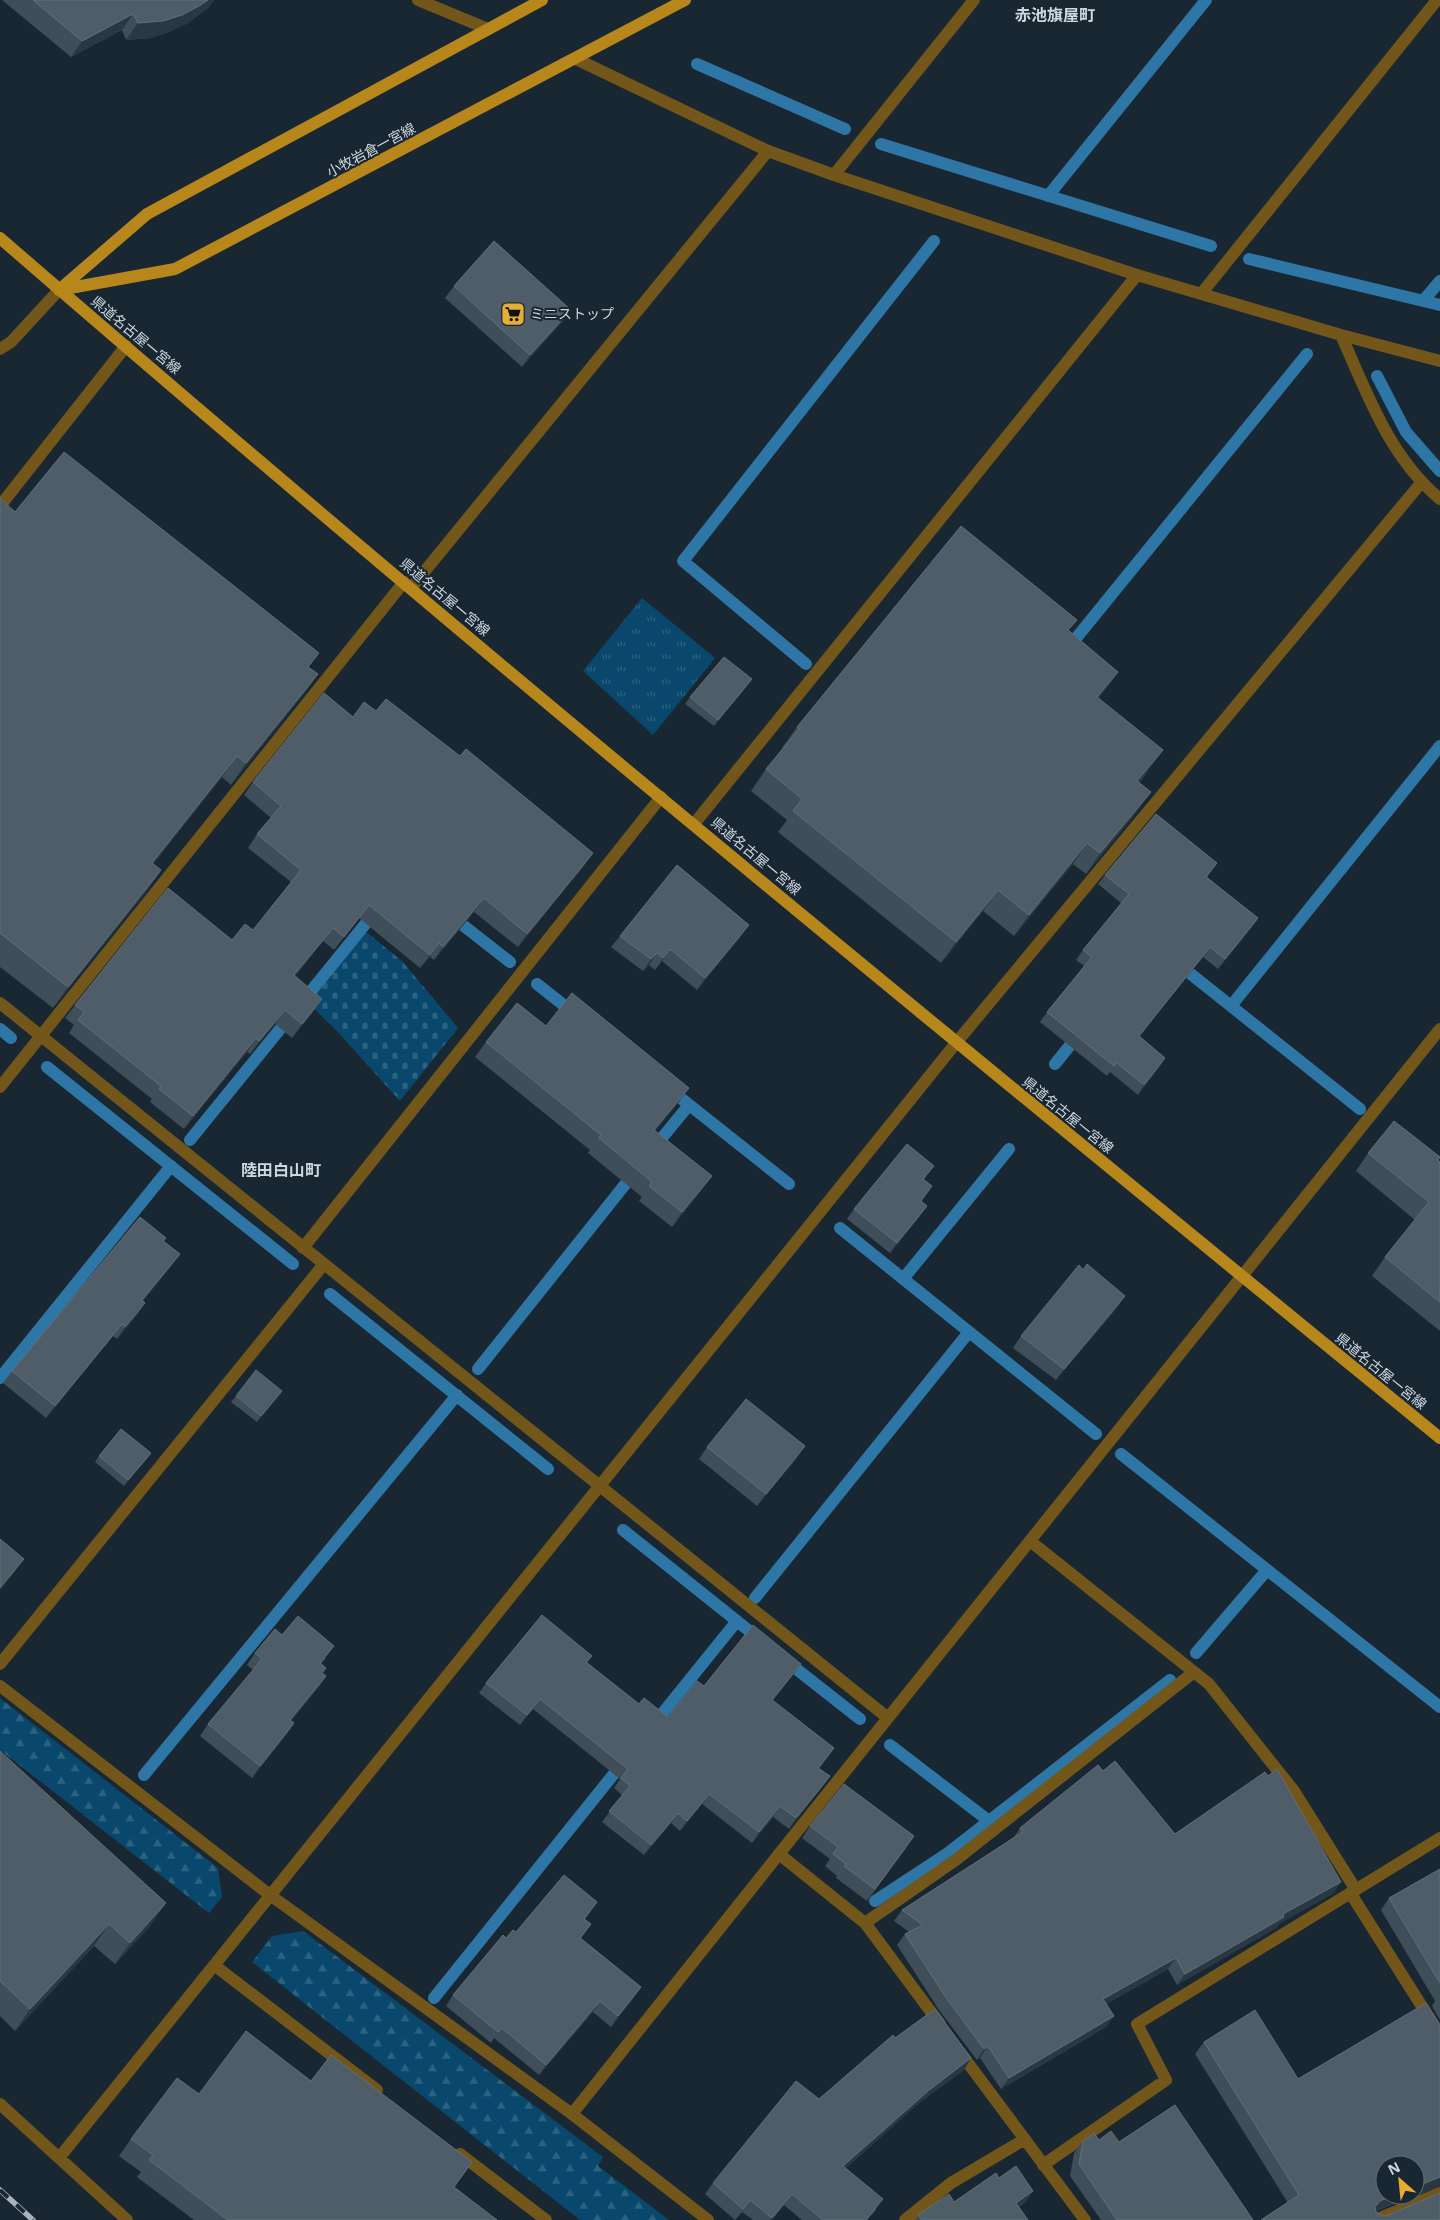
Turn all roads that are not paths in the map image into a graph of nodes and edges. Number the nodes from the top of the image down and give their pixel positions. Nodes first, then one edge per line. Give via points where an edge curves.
1 (542, 0) edge
2 (685, 0) edge
3 (974, 0) edge
4 (1437, 0) edge
5 (427, 2) edge
6 (488, 29) junction
7 (576, 59) junction
8 (768, 151) junction
9 (834, 175) junction
10 (0, 238) edge
11 (1137, 275) junction
12 (59, 290) junction
13 (1201, 294) junction
14 (1340, 335) junction
15 (126, 346) junction
16 (0, 348) edge
17 (1440, 361) edge
18 (1421, 483) junction
19 (1440, 498) edge
20 (0, 506) edge
21 (408, 585) junction
22 (662, 797) junction
23 (694, 824) junction
24 (0, 1003) edge
25 (1440, 1029) edge
26 (41, 1036) junction
27 (956, 1043) junction
28 (0, 1087) edge
29 (304, 1248) junction
30 (324, 1264) junction
31 (1242, 1276) junction
32 (1440, 1438) edge
33 (600, 1486) junction
34 (1030, 1541) junction
35 (0, 1664) edge
36 (1194, 1672) junction
37 (0, 1686) edge
38 (888, 1718) junction
39 (1440, 1838) edge
40 (780, 1854) junction
41 (1353, 1892) junction
42 (270, 1895) junction
43 (864, 1923) junction
44 (214, 1965) junction
45 (1440, 2035) edge
46 (388, 2099) edge
47 (0, 2104) edge
48 (572, 2114) junction
49 (1025, 2139) junction
50 (451, 2147) edge
51 (59, 2158) junction
52 (1043, 2165) junction
53 (1440, 2193) edge
54 (127, 2220) edge
55 (546, 2220) edge
56 (708, 2220) edge
57 (905, 2220) edge
58 (1084, 2220) edge
59 (1375, 2220) edge

1 - 6 main road
2 - 7 main road, 小牧岩倉一宮線
3 - 9 street
4 - 13 street
5 - 6 street
6 - 12 main road via 147,214
7 - 8 street
7 - 12 main road, 小牧岩倉一宮線 via 175,269
8 - 9 street
8 - 21 street
9 - 11 street
10 - 12 main road
11 - 13 street
11 - 23 street
12 - 15 main road, 県道名古屋一宮線
12 - 16 street via 11,342
13 - 14 street
14 - 17 street
14 - 18 street via 1382,428
15 - 20 street
15 - 21 main road, 県道名古屋一宮線
18 - 19 street
18 - 27 street
21 - 22 main road, 県道名古屋一宮線
21 - 26 street
22 - 23 main road, 県道名古屋一宮線
22 - 29 street
23 - 27 main road, 県道名古屋一宮線
24 - 26 street
25 - 31 street
26 - 28 street
26 - 29 street
27 - 31 main road, 県道名古屋一宮線
27 - 33 street
29 - 30 street
30 - 33 street
30 - 35 street
31 - 32 main road, 県道名古屋一宮線
31 - 34 street
33 - 38 street
33 - 42 street
34 - 36 street
34 - 38 street
36 - 41 street via 1209,1684 1294,1791
36 - 43 street via 957,1860
37 - 42 street
38 - 40 street
39 - 41 street
40 - 43 street
40 - 48 street
41 - 45 street
41 - 52 street via 1137,2024 1166,2080
42 - 44 street
42 - 48 street
43 - 49 street
44 - 46 street
44 - 51 street
47 - 51 street
48 - 56 street
49 - 52 street
49 - 57 street via 951,2184
50 - 55 street
51 - 54 street
52 - 58 street
53 - 59 street

